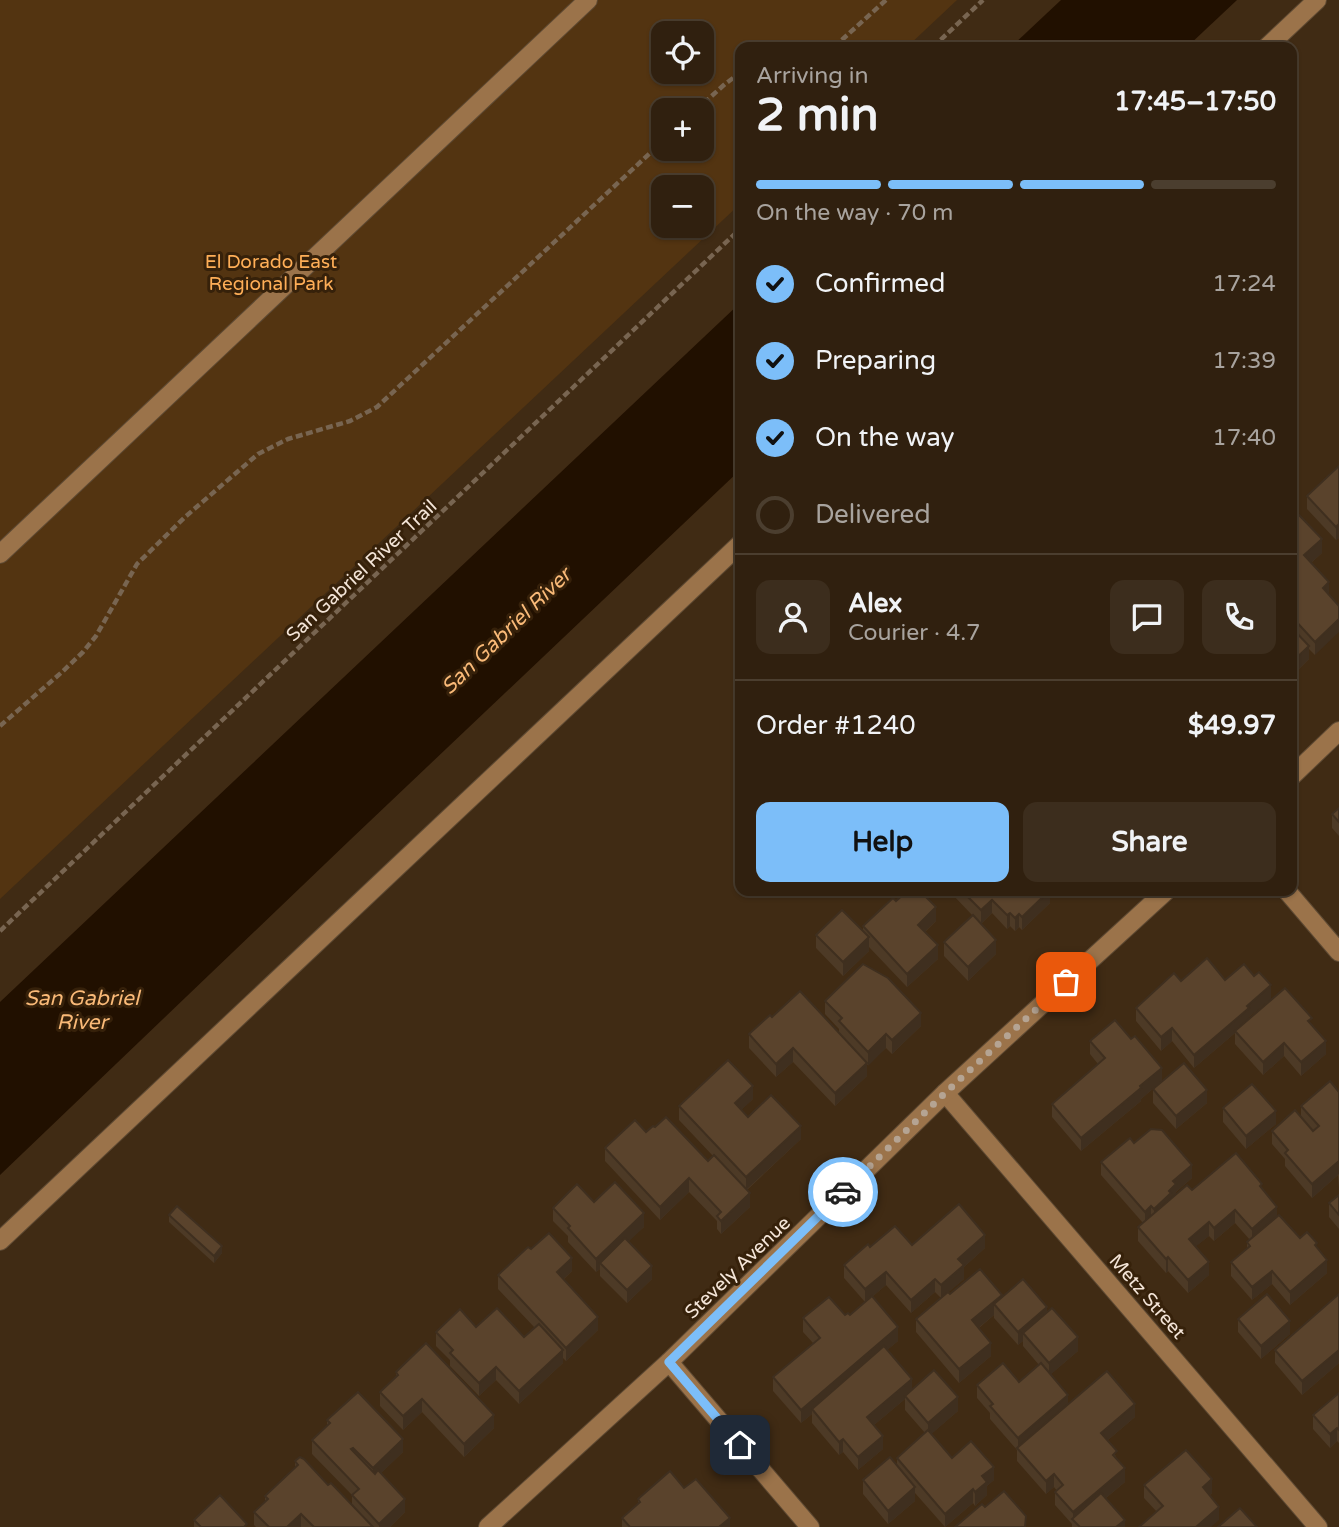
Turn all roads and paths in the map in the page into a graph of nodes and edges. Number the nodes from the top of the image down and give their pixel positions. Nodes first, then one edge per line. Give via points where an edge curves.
1 (587, 0) edge
2 (886, 0) edge
3 (983, 0) edge
4 (1317, 0) edge
5 (840, 42) edge
6 (938, 42) edge
7 (1272, 42) edge
8 (735, 77) edge
9 (709, 98) edge
10 (651, 152) edge
11 (735, 234) edge
12 (735, 549) edge
13 (0, 554) edge
14 (0, 726) edge
15 (1339, 731) edge
16 (1297, 771) edge
17 (1161, 896) edge
18 (1291, 896) edge
19 (0, 930) edge
20 (1339, 952) edge
21 (945, 1093) junction
22 (0, 1241) edge
23 (669, 1362) junction
24 (488, 1527) edge
25 (810, 1527) edge
26 (1318, 1527) edge

1 - 13 street
2 - 5 path
3 - 6 path
4 - 7 street
8 - 9 path
10 - 14 path via 377,407 258,454 216,490 137,564 83,652
11 - 19 path, San Gabriel River Trail
12 - 22 street
15 - 16 street
17 - 21 street, Stevely Avenue
18 - 20 street
21 - 23 street, Stevely Avenue
21 - 26 street, Metz Street
23 - 24 street, Stevely Avenue
23 - 25 street

